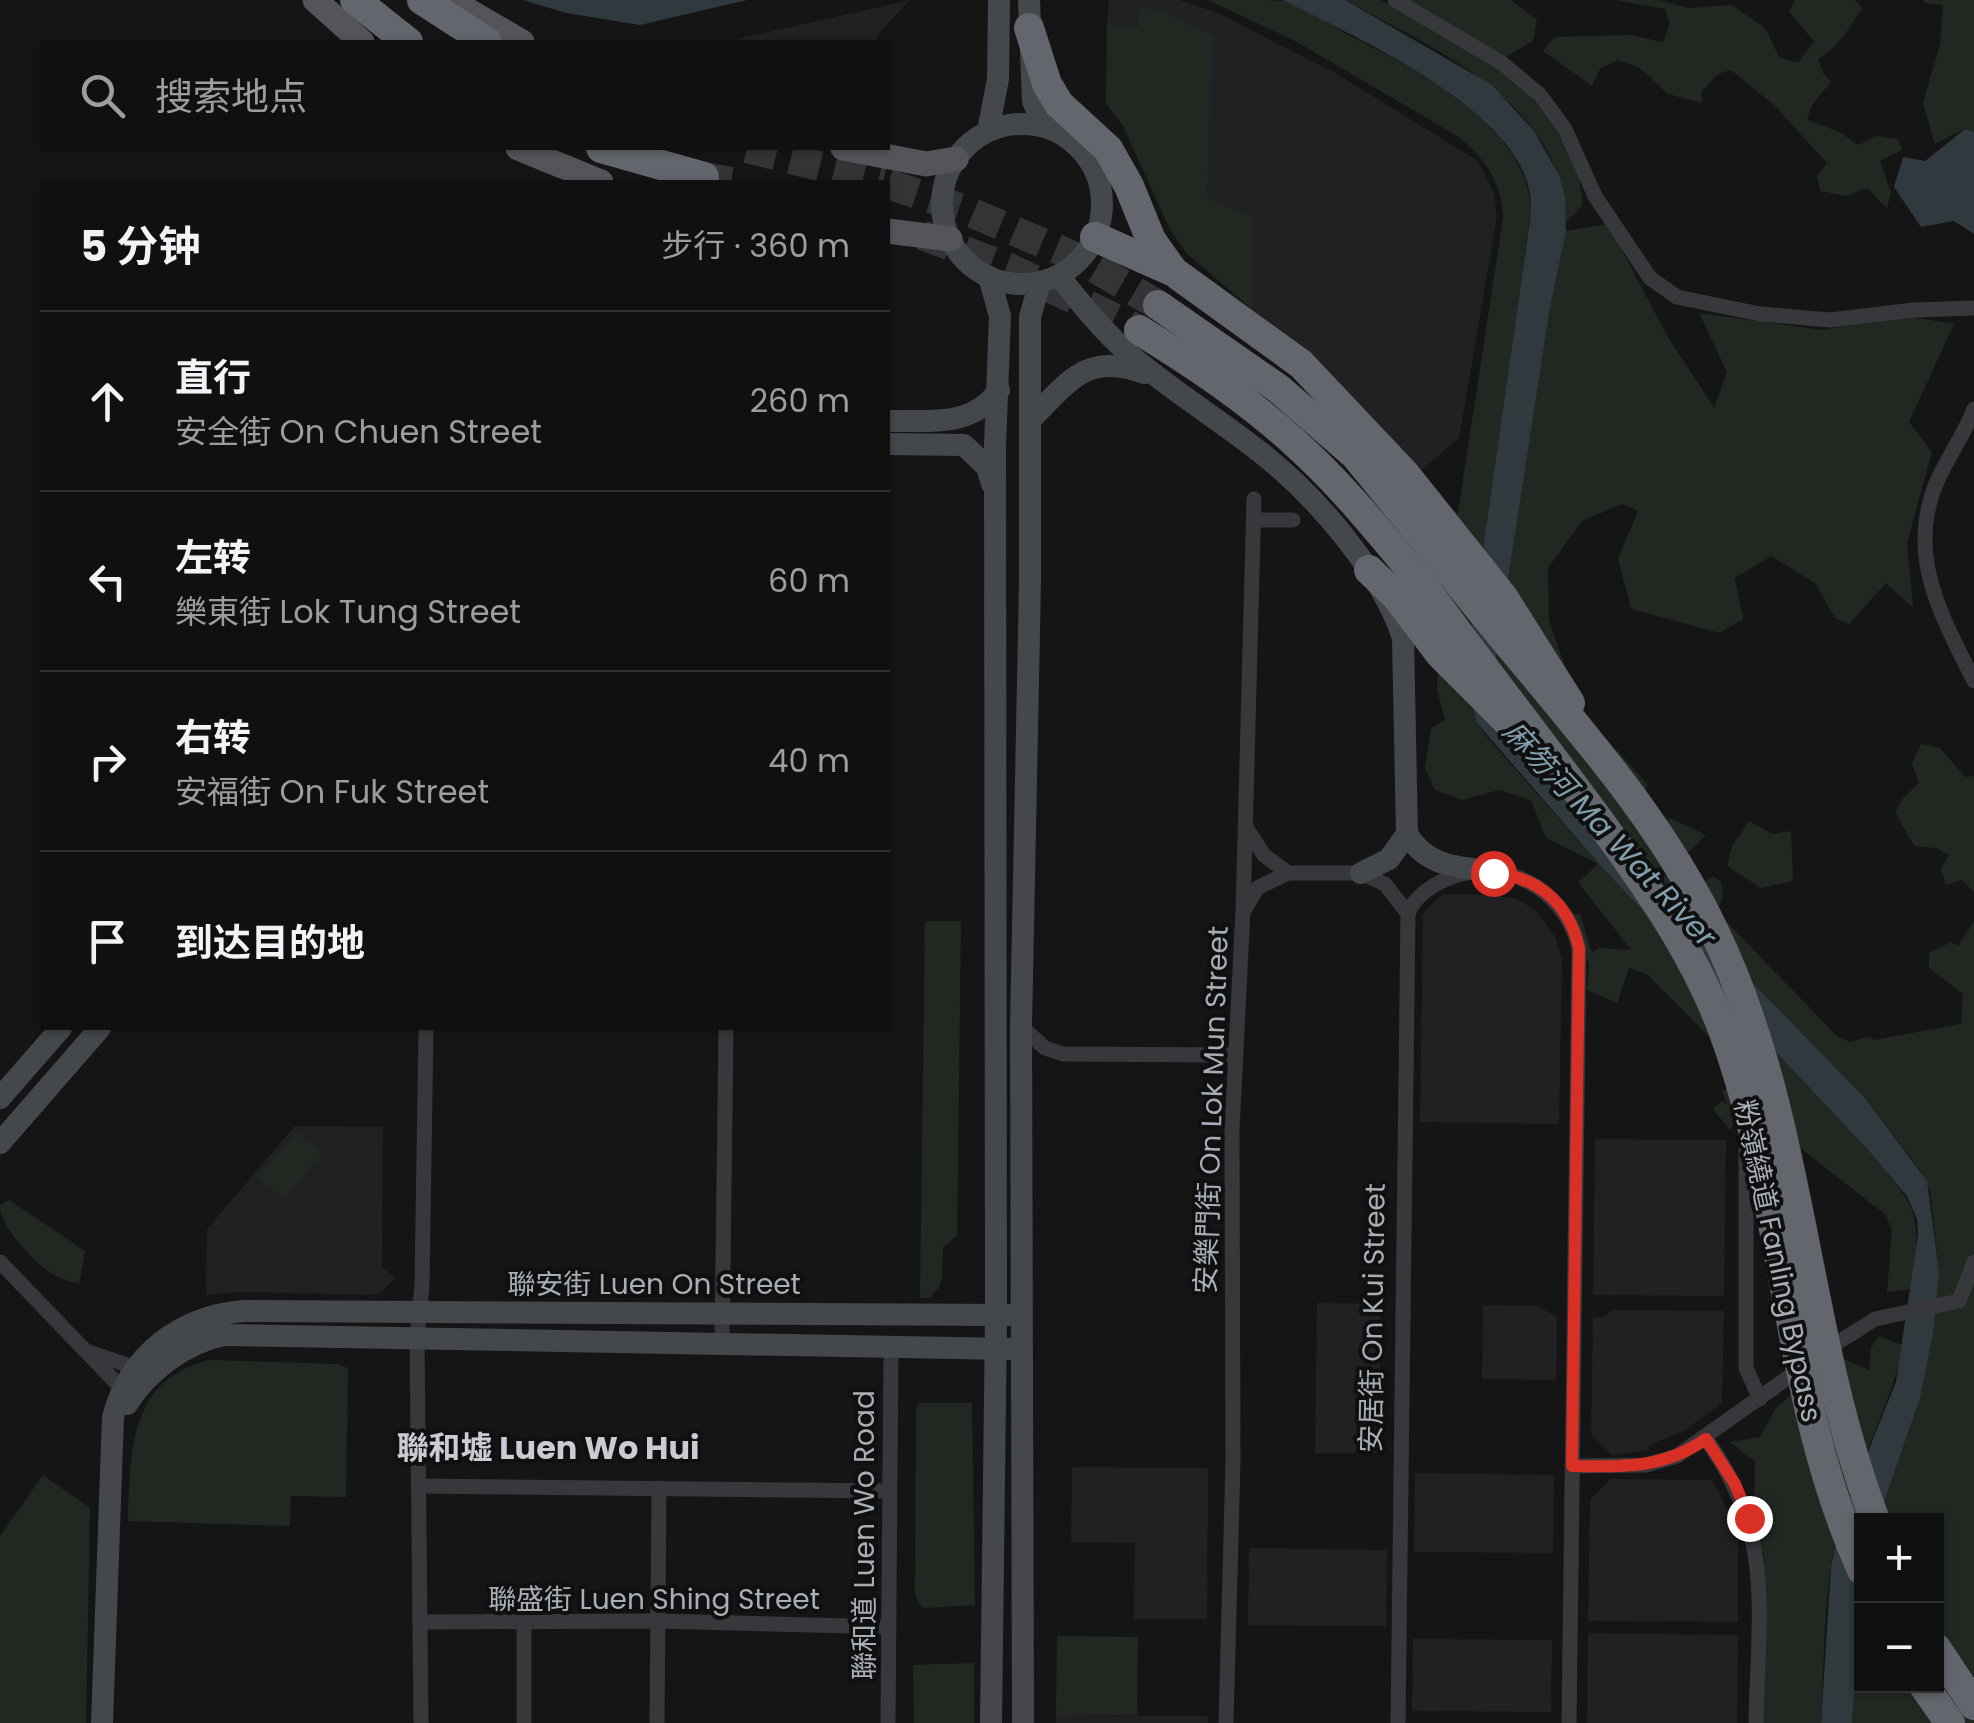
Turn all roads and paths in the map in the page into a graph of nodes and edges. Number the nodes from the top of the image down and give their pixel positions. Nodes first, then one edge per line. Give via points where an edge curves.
1 (315, 0) edge
2 (355, 0) edge
3 (422, 0) edge
4 (450, 0) edge
5 (1000, 0) edge
6 (1395, 0) edge
7 (1029, 14) edge
8 (360, 40) edge
9 (405, 40) edge
10 (484, 40) edge
11 (519, 40) edge
12 (1043, 126) junction
13 (988, 132) junction
14 (523, 150) edge
15 (608, 150) edge
16 (853, 150) edge
17 (956, 158) junction
18 (704, 177) dead end
19 (596, 180) edge
20 (890, 231) edge
21 (1095, 237) junction
22 (950, 239) junction
23 (1174, 272) junction
24 (988, 277) junction
25 (1049, 279) junction
26 (1158, 305) tunnel mouth
27 (1974, 308) edge
28 (1139, 330) tunnel mouth
29 (1162, 380) junction
30 (998, 390) junction
31 (1974, 408) edge
32 (890, 420) edge
33 (1030, 420) junction
34 (890, 444) edge
35 (995, 493) junction
36 (1254, 499) dead end
37 (1253, 520) junction
38 (1293, 520) dead end
39 (1369, 570) junction
40 (1429, 570) junction
41 (1974, 681) edge
42 (1245, 826) junction
43 (1407, 834) junction
44 (1480, 870) junction
45 (1360, 873) junction
46 (1288, 874) junction
47 (1244, 911) junction
48 (1408, 914) junction
49 (1021, 1026) junction
50 (59, 1030) edge
51 (98, 1030) edge
52 (418, 1030) edge
53 (426, 1030) edge
54 (726, 1030) edge
55 (1234, 1056) junction
56 (0, 1098) edge
57 (0, 1143) edge
58 (1746, 1144) dead end
59 (0, 1262) edge
60 (1974, 1262) edge
61 (416, 1312) junction
62 (723, 1314) junction
63 (1022, 1315) junction
64 (996, 1316) junction
65 (417, 1338) junction
66 (722, 1343) junction
67 (891, 1348) junction
68 (996, 1348) junction
69 (1023, 1350) junction
70 (89, 1352) junction
71 (144, 1371) junction
72 (126, 1394) junction
73 (1760, 1398) junction
74 (1706, 1439) junction
75 (1572, 1466) junction
76 (419, 1486) junction
77 (659, 1488) junction
78 (889, 1491) junction
79 (1872, 1513) edge
80 (1854, 1550) edge
81 (658, 1621) junction
82 (420, 1622) junction
83 (524, 1622) junction
84 (888, 1626) junction
85 (1944, 1660) edge
86 (1929, 1693) edge
87 (1974, 1705) edge
88 (102, 1723) edge
89 (421, 1723) edge
90 (524, 1723) edge
91 (657, 1723) edge
92 (888, 1723) edge
93 (991, 1723) edge
94 (1023, 1723) edge
95 (1226, 1723) edge
96 (1398, 1723) edge
97 (1569, 1723) edge
98 (1756, 1723) edge
99 (1950, 1723) edge

1 - 8 main road
2 - 9 highway
3 - 10 highway
4 - 11 main road
5 - 13 main road via 998,79
6 - 27 street via 1502,63 1540,94 1606,213 1650,278 1677,297 1830,320
7 - 12 main road via 1033,101
7 - 23 highway via 1047,84 1108,149 1151,240
12 - 13 main road via 1015,124
12 - 21 main road via 1068,138 1095,169 1102,196
13 - 17 main road
14 - 19 main road
15 - 18 highway
16 - 17 main road via 926,164
17 - 22 main road via 942,198
20 - 22 main road
21 - 23 highway
21 - 25 main road via 1080,260
22 - 24 main road
23 - 40 highway via 1300,364 1405,474
24 - 25 main road via 1014,284
24 - 30 main road via 1000,316
25 - 29 main road
25 - 33 main road via 1030,317
26 - 40 highway, 粉嶺繞道 Fanling Bypass via 1338,440 1393,498
28 - 40 highway, 粉嶺繞道 Fanling Bypass via 1233,392 1296,444
29 - 33 main road via 1105,364 1073,376
29 - 39 main road via 1280,468
30 - 32 main road via 970,414
30 - 35 main road
31 - 41 street via 1937,480 1923,540 1936,604
33 - 49 main road
34 - 35 main road via 964,445 987,467
35 - 64 main road
36 - 37 street, 安樂門街 On Lok Mun Street
37 - 38 street
37 - 42 street, 安樂門街 On Lok Mun Street
39 - 40 highway
39 - 43 main road via 1403,638
40 - 79 highway, 粉嶺繞道 Fanling Bypass, bridge via 1481,613 1612,768 1670,848 1706,916 1754,1032 1782,1126 1836,1395
40 - 80 highway, 粉嶺繞道 Fanling Bypass, bridge via 1684,944 1726,1038 1756,1136 1815,1436
42 - 46 street via 1264,855
42 - 47 street, 安樂門街 On Lok Mun Street
43 - 44 main road via 1437,864
43 - 45 main road via 1388,859
44 - 48 street via 1435,885
44 - 75 street via 1522,878 1547,892 1565,912 1579,948
45 - 46 street
45 - 48 street via 1385,884
46 - 47 street via 1257,888
47 - 55 street, 安樂門街 On Lok Mun Street
48 - 96 street, 安居街 On Kui Street
49 - 55 street via 1062,1054
49 - 63 main road
50 - 56 main road
51 - 57 main road
52 - 61 street
53 - 61 street
54 - 62 street
55 - 95 street, 安樂門街 On Lok Mun Street
58 - 73 street via 1746,1368
59 - 70 street
60 - 73 street via 1954,1302 1853,1330
61 - 62 main road, 聯安街 Luen On Street
61 - 65 street
61 - 71 main road, 聯安街 Luen On Street via 244,1311 202,1318 170,1334
62 - 64 main road, 聯安街 Luen On Street
62 - 66 street
63 - 64 main road, 聯安街 Luen On Street
63 - 69 main road
64 - 68 main road
65 - 66 main road, 聯安街 Luen On Street
65 - 71 main road, 聯安街 Luen On Street via 224,1335
65 - 76 street
66 - 67 main road, 聯安街 Luen On Street
67 - 68 main road, 聯安街 Luen On Street
67 - 78 street, 聯和道 Luen Wo Road
68 - 69 main road, 聯安街 Luen On Street
68 - 93 main road
69 - 94 main road
70 - 71 street
70 - 72 street
71 - 72 main road
72 - 88 main road via 110,1439
73 - 74 street
74 - 75 street via 1646,1466
74 - 98 street via 1735,1484 1754,1536
75 - 97 street
76 - 77 street
76 - 82 street
77 - 78 street
77 - 81 street
78 - 84 street, 聯和道 Luen Wo Road
81 - 83 street, 聯盛街 Luen Shing Street
81 - 84 street, 聯盛街 Luen Shing Street
81 - 91 street
82 - 83 street, 聯盛街 Luen Shing Street
82 - 89 street
83 - 90 street
84 - 92 street, 聯和道 Luen Wo Road
85 - 87 highway
86 - 99 highway

